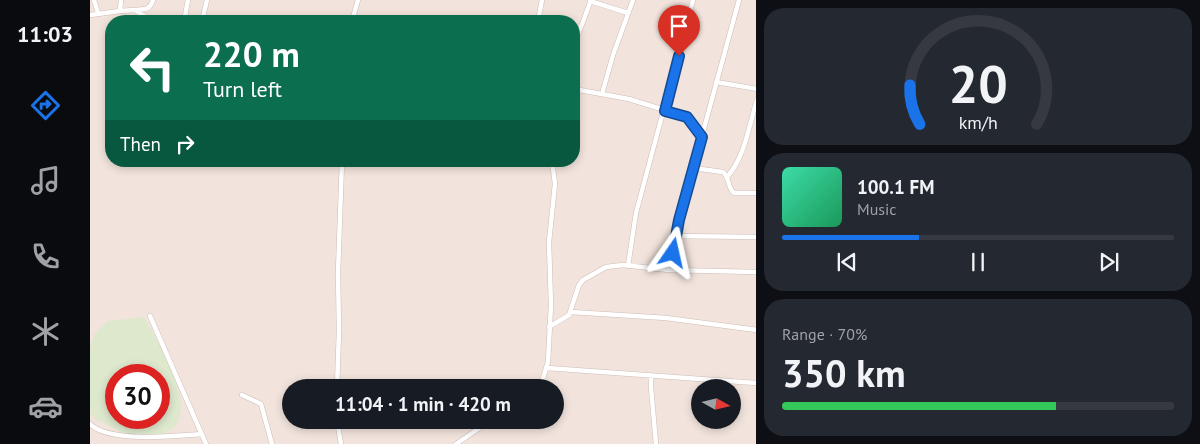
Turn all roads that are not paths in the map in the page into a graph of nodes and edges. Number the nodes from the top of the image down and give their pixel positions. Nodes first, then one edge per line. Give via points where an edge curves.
1 (94, 0) edge
2 (121, 0) edge
3 (153, 0) edge
4 (188, 0) edge
5 (207, 0) edge
6 (358, 0) edge
7 (542, 0) edge
8 (633, 0) edge
9 (693, 0) edge
10 (739, 0) edge
11 (590, 1) edge
12 (120, 10) junction
13 (135, 10) junction
14 (98, 13) junction
15 (628, 13) junction
16 (90, 15) edge
17 (143, 15) edge
18 (185, 15) edge
19 (203, 15) edge
20 (354, 15) edge
21 (539, 15) edge
22 (580, 27) edge
23 (716, 82) junction
24 (756, 89) edge
25 (580, 90) edge
26 (602, 94) junction
27 (756, 100) edge
28 (665, 111) junction
29 (702, 137) junction
30 (342, 167) edge
31 (553, 167) edge
32 (693, 168) junction
33 (727, 177) junction
34 (756, 193) edge
35 (676, 236) junction
36 (756, 237) edge
37 (628, 266) junction
38 (669, 270) junction
39 (756, 272) edge
40 (571, 312) junction
41 (150, 316) dead end
42 (549, 327) junction
43 (756, 330) edge
44 (547, 368) junction
45 (651, 376) junction
46 (337, 379) edge
47 (543, 379) edge
48 (756, 383) edge
49 (242, 395) dead end
50 (90, 424) edge
51 (338, 429) edge
52 (477, 429) edge
53 (202, 434) junction
54 (206, 444) edge
55 (272, 444) edge
56 (341, 444) edge
57 (456, 444) edge
58 (656, 444) edge

1 - 14 street
2 - 12 street
3 - 13 street via 150,8
4 - 18 street
5 - 19 street
6 - 20 street
7 - 21 street
8 - 15 street
9 - 28 street
10 - 23 street
11 - 15 street
11 - 22 street
12 - 13 street
12 - 14 street
13 - 17 street
14 - 16 street
15 - 26 street
23 - 24 street
23 - 29 street
25 - 26 street
26 - 28 street
27 - 33 street via 739,157
28 - 29 street via 687,117
28 - 37 street via 636,213
29 - 32 street
30 - 46 street
31 - 42 street via 555,184 549,242
32 - 33 street via 720,171
32 - 35 street
33 - 34 street via 734,193
35 - 36 street
35 - 38 street
37 - 38 street
37 - 40 street via 606,266 583,280
38 - 39 street
40 - 42 street
40 - 43 street via 641,316
41 - 53 street
42 - 44 street
44 - 45 street
44 - 47 street
45 - 48 street
45 - 58 street
49 - 55 street via 261,404
50 - 53 street via 128,436
51 - 56 street
52 - 57 street
53 - 54 street

